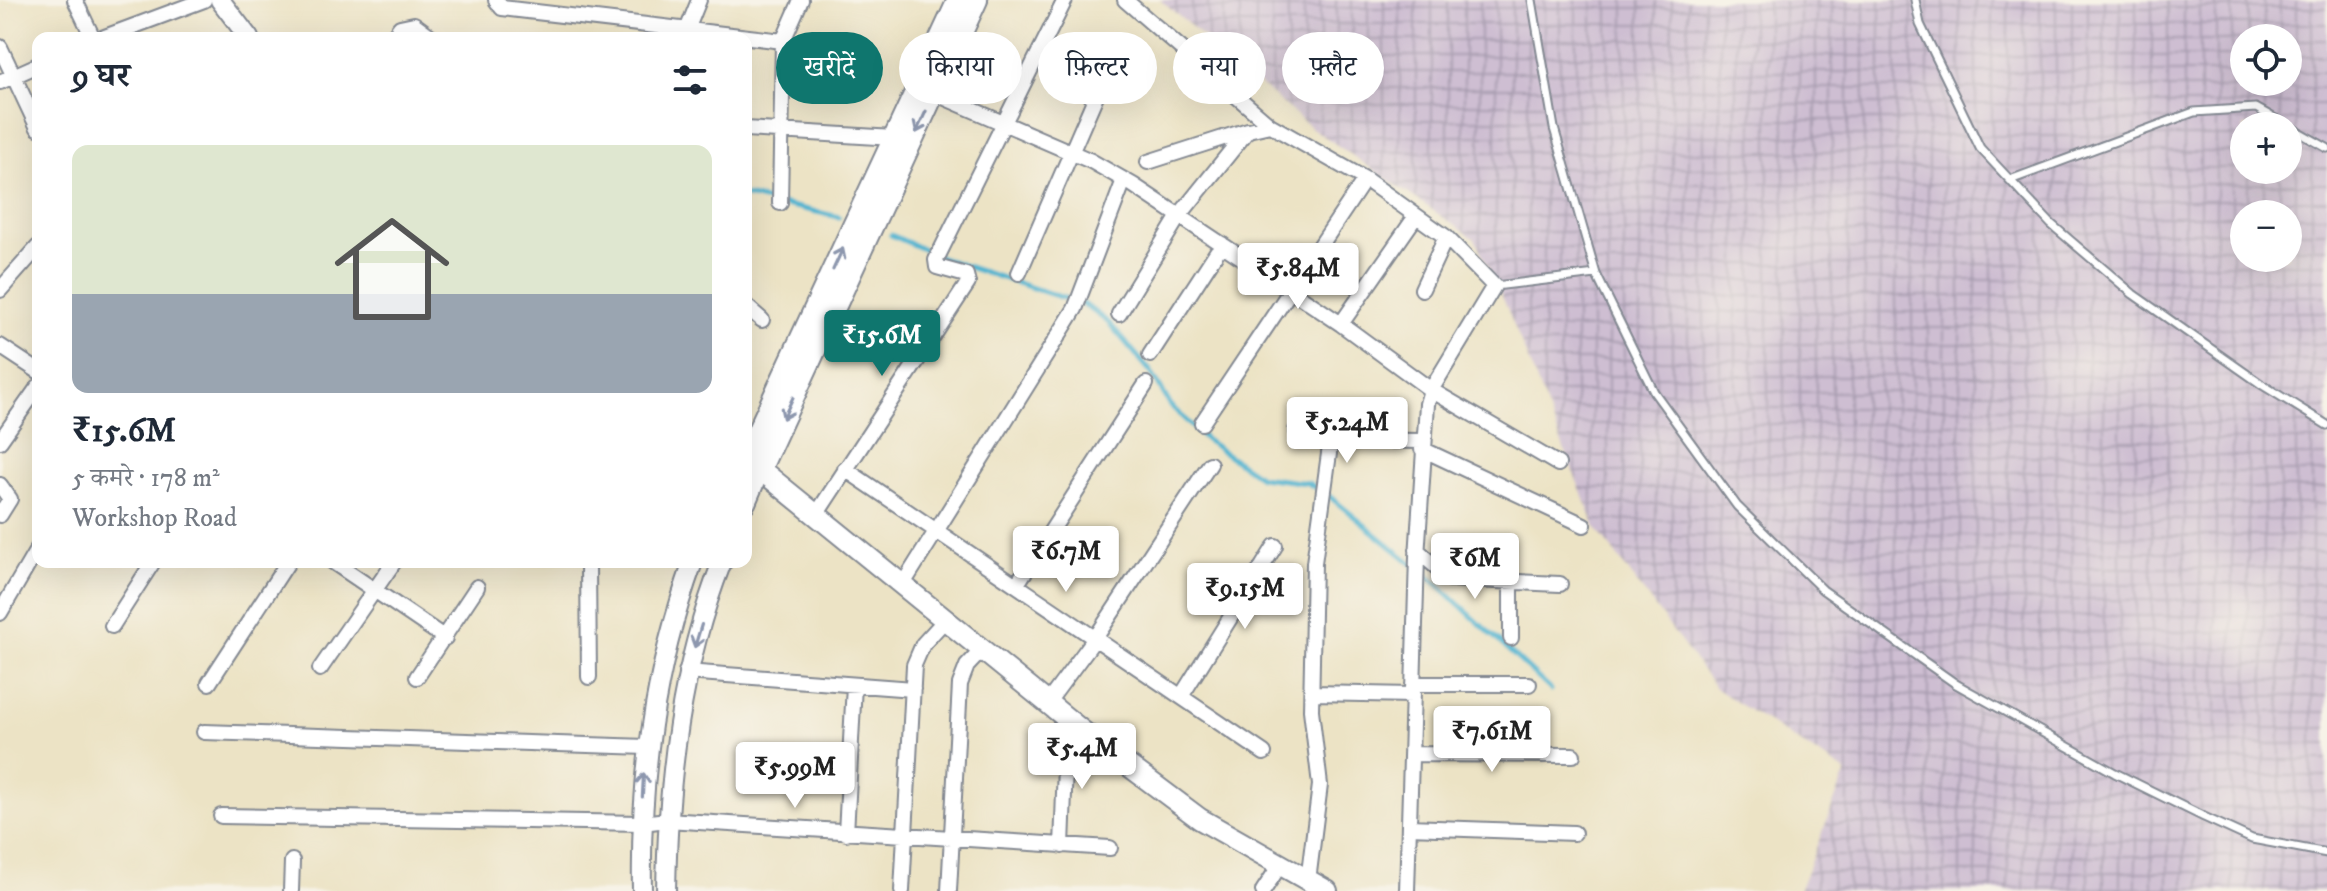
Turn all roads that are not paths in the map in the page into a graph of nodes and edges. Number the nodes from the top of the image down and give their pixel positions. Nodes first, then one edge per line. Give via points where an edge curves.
1 (75, 0) edge
2 (204, 0) edge
3 (220, 0) edge
4 (496, 0) edge
5 (699, 0) edge
6 (801, 0) edge
7 (958, 0) edge
8 (977, 0) edge
9 (1065, 0) edge
10 (1125, 0) edge
11 (1532, 0) edge
12 (1915, 0) edge
13 (687, 30) junction
14 (90, 32) edge
15 (118, 32) edge
16 (244, 32) edge
17 (396, 32) edge
18 (425, 32) edge
19 (704, 32) edge
20 (787, 32) edge
21 (962, 32) edge
22 (752, 37) edge
23 (776, 40) edge
24 (0, 47) edge
25 (32, 68) edge
26 (7, 79) edge
27 (781, 104) edge
28 (929, 104) edge
29 (960, 104) edge
30 (1092, 104) edge
31 (2263, 112) edge
32 (32, 119) edge
33 (1006, 124) junction
34 (1270, 125) junction
35 (752, 129) edge
36 (1248, 130) junction
37 (780, 131) junction
38 (2302, 134) edge
39 (894, 138) junction
40 (2327, 148) edge
41 (1071, 152) junction
42 (1148, 162) dead end
43 (1365, 179) junction
44 (1124, 180) junction
45 (2010, 180) junction
46 (780, 203) dead end
47 (1179, 216) junction
48 (1416, 216) junction
49 (1446, 237) junction
50 (1222, 244) junction
51 (32, 254) edge
52 (1019, 273) dead end
53 (1596, 274) junction
54 (1494, 286) junction
55 (1289, 289) junction
56 (1422, 289) dead end
57 (0, 290) edge
58 (752, 311) edge
59 (1119, 314) dead end
60 (762, 320) dead end
61 (1341, 324) junction
62 (0, 346) edge
63 (1150, 355) dead end
64 (32, 367) edge
65 (1146, 384) dead end
66 (1431, 390) junction
67 (32, 396) edge
68 (1202, 423) dead end
69 (2327, 425) edge
70 (1296, 430) dead end
71 (1331, 439) junction
72 (0, 441) edge
73 (1423, 445) junction
74 (752, 459) edge
75 (752, 459) edge
76 (752, 462) edge
77 (1210, 464) dead end
78 (1558, 464) dead end
79 (845, 469) junction
80 (0, 485) edge
81 (0, 515) edge
82 (816, 515) junction
83 (1584, 525) dead end
84 (936, 530) junction
85 (1275, 546) dead end
86 (1417, 553) junction
87 (32, 558) edge
88 (149, 568) edge
89 (284, 568) edge
90 (342, 568) edge
91 (390, 568) edge
92 (588, 568) edge
93 (691, 568) edge
94 (720, 568) edge
95 (1511, 583) junction
96 (903, 584) junction
97 (1017, 584) junction
98 (1560, 584) dead end
99 (477, 587) dead end
100 (375, 591) junction
101 (0, 613) edge
102 (945, 620) junction
103 (112, 626) dead end
104 (1096, 637) junction
105 (445, 638) junction
106 (1511, 638) dead end
107 (982, 650) junction
108 (320, 669) dead end
109 (686, 672) junction
110 (417, 677) dead end
111 (589, 677) dead end
112 (209, 683) dead end
113 (1529, 684) dead end
114 (854, 685) junction
115 (913, 689) junction
116 (1413, 689) junction
117 (1312, 693) junction
118 (1182, 695) junction
119 (1048, 702) junction
120 (1081, 730) junction
121 (204, 732) dead end
122 (647, 747) junction
123 (1264, 753) dead end
124 (1411, 754) junction
125 (1573, 755) dead end
126 (221, 816) dead end
127 (667, 820) junction
128 (642, 823) junction
129 (1409, 827) junction
130 (846, 833) junction
131 (1574, 833) dead end
132 (905, 837) junction
133 (952, 838) junction
134 (1062, 846) junction
135 (1110, 848) dead end
136 (2327, 853) edge
137 (292, 861) dead end
138 (1280, 865) junction
139 (1318, 886) edge
140 (291, 891) edge
141 (642, 891) edge
142 (666, 891) edge
143 (902, 891) edge
144 (949, 891) edge
145 (1263, 891) edge
146 (1407, 891) edge

1 - 14 street
2 - 15 street
3 - 16 main road
4 - 13 street via 502,8
5 - 13 street
6 - 20 street
7 - 39 main road
8 - 21 main road
9 - 33 street
10 - 34 street
11 - 53 lane via 1554,128
12 - 45 lane via 1920,24 1980,148
13 - 19 street
17 - 18 street via 414,24
22 - 23 street
24 - 26 street
25 - 26 street
26 - 32 street
27 - 37 street
28 -> 75 main road
29 - 33 street
30 - 41 street
31 - 45 lane via 2194,112
33 - 41 street
33 - 79 street via 938,255 937,267 966,275 968,283
34 - 36 street
34 - 43 street
35 - 37 street
36 - 42 street
36 - 47 street
37 - 39 street
37 - 46 street
38 - 40 lane
74 -> 39 main road
41 - 44 street
41 - 52 street
43 - 48 street
43 - 55 street
44 - 47 street
44 - 84 street via 1078,303
45 - 69 lane via 2051,224 2133,294
47 - 50 street
47 - 59 street
48 - 49 street
48 - 61 street
49 - 54 street
49 - 56 street
50 - 55 street
50 - 63 street
51 - 57 street
53 - 54 lane
53 - 136 lane via 1654,392 1737,506 1823,590 1956,684 2115,773 2252,839
54 - 66 street
55 - 61 street
55 - 68 street
58 - 60 street
61 - 66 street
62 - 64 street
65 - 97 street
66 - 73 street
66 - 78 street
67 - 72 street
70 - 71 street
71 - 73 street
71 - 117 street via 1314,563
73 - 83 street
73 - 86 street
76 - 82 main road
77 - 104 street
79 - 82 street
79 - 84 street
80 - 81 street via 10,499
82 - 96 main road
84 - 96 street
84 - 97 street
85 - 118 street
86 - 95 street via 1450,579
86 - 116 street
87 - 101 street
88 - 103 street
89 - 112 street
90 - 100 street
91 - 100 street
92 - 111 street
93 - 122 main road via 670,626
94 -> 109 main road
95 - 98 street
95 - 106 street
96 - 102 main road
97 - 104 street
99 - 105 street
100 - 105 street
100 - 108 street
102 - 107 main road
102 - 115 street via 917,654
104 - 118 street
104 - 119 street
105 - 110 street
107 - 119 main road
107 - 133 street via 960,684
109 - 114 street
109 - 127 main road
113 - 116 street
114 - 115 street
114 - 130 street
115 - 132 street
116 - 117 street
116 - 124 street
117 - 139 street via 1320,785
118 - 123 street
119 - 120 main road
120 - 134 street via 1065,766
120 - 138 main road via 1200,819
121 - 122 street
128 -> 122 main road
124 - 125 street
124 - 129 street
126 - 128 street
127 - 128 street
127 - 130 street
127 - 142 main road
128 - 141 main road
129 - 131 street
129 - 146 street
130 - 132 street
132 - 133 street
132 - 143 street
133 - 134 street
133 - 144 street
134 - 135 street
137 - 140 street
138 - 139 main road
138 - 145 street

